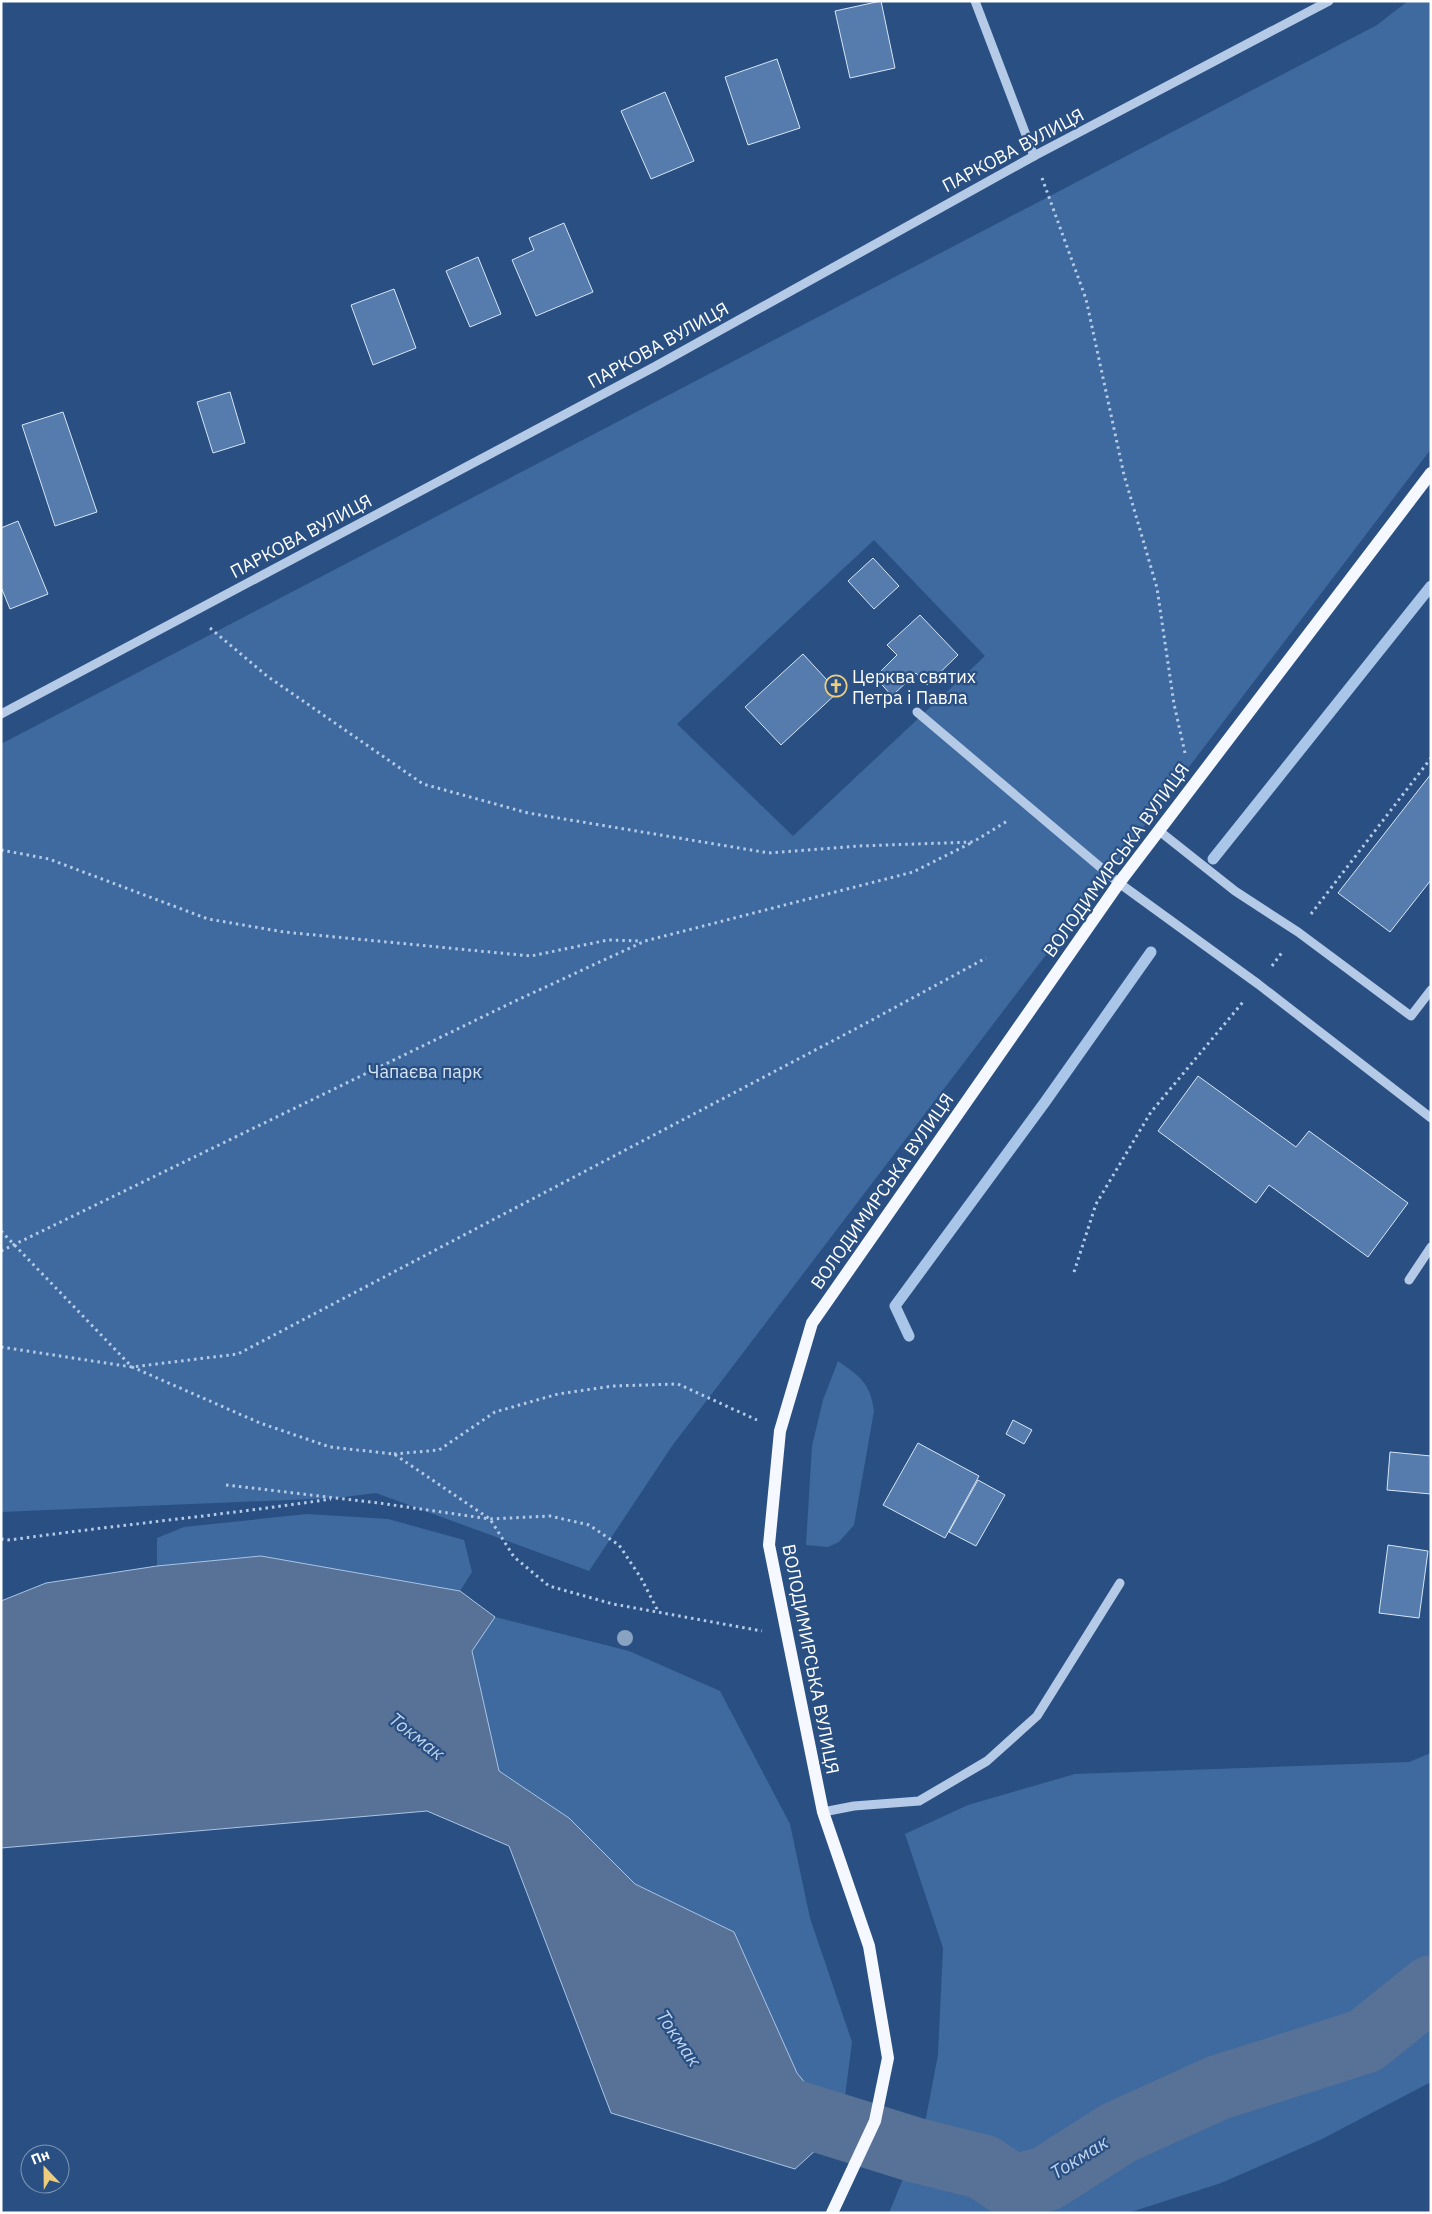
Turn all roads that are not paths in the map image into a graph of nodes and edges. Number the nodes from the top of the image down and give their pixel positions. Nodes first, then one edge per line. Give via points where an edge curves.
1 (976, 1) edge
2 (1329, 1) edge
3 (1034, 156) junction
4 (1431, 473) edge
5 (917, 712) dead end
6 (1, 714) edge
7 (1158, 830) junction
8 (1119, 883) junction
9 (1431, 990) edge
10 (1431, 1118) edge
11 (1431, 1247) edge
12 (1409, 1280) dead end
13 (1120, 1583) dead end
14 (823, 1812) junction
15 (832, 2213) edge

1 - 3 street
2 - 3 street, ПАРКОВА ВУЛИЦЯ
3 - 6 street, ПАРКОВА ВУЛИЦЯ via 654,367
4 - 7 main road, ВОЛОДИМИРСЬКА ВУЛИЦЯ
5 - 8 street
7 - 8 main road, ВОЛОДИМИРСЬКА ВУЛИЦЯ
7 - 9 street via 1236,891 1298,932 1411,1016
8 - 10 street via 1258,984
8 - 14 main road, ВОЛОДИМИРСЬКА ВУЛИЦЯ via 812,1323 780,1431 769,1545
11 - 12 street
13 - 14 street via 1037,1716 987,1761 919,1801
14 - 15 main road, ВОЛОДИМИРСЬКА ВУЛИЦЯ via 869,1946 888,2058 875,2121

